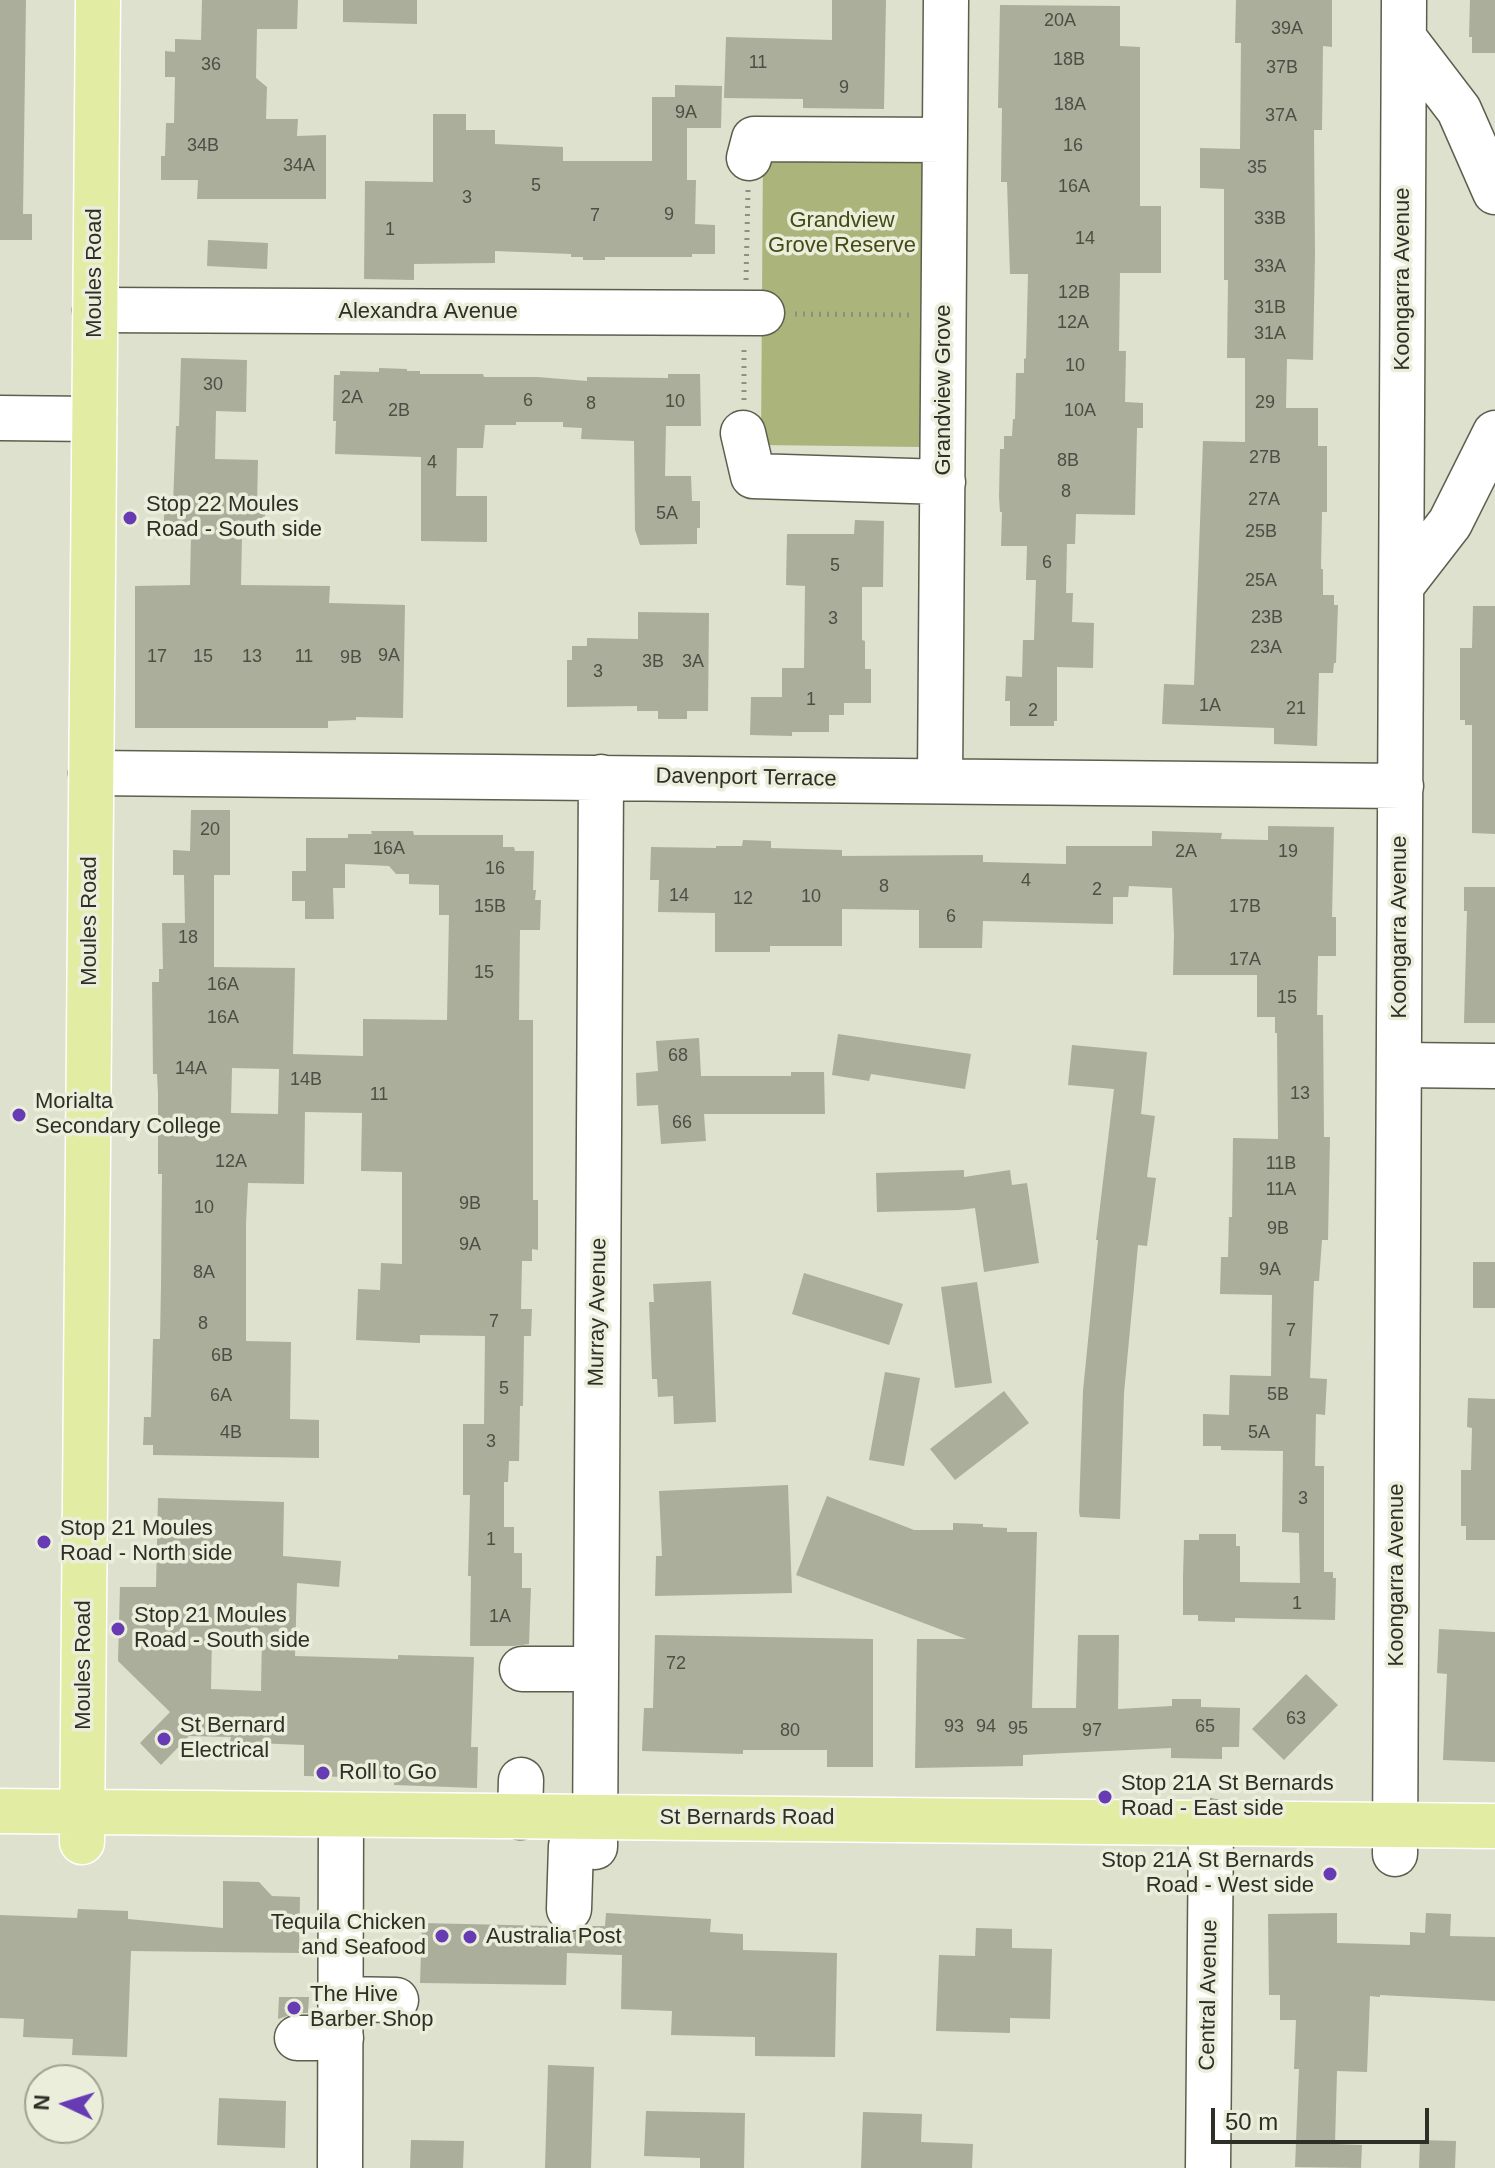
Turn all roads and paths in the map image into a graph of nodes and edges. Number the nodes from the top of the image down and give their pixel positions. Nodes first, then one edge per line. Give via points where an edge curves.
1 (98, 0) edge
2 (946, 0) edge
3 (1404, 19) edge
4 (945, 140) junction
5 (749, 158) dead end
6 (1495, 192) edge
7 (95, 310) junction
8 (762, 313) joint
9 (944, 316) junction
10 (0, 418) edge
11 (94, 419) junction
12 (743, 433) dead end
13 (1495, 433) edge
14 (943, 482) junction
15 (1402, 585) junction
16 (91, 773) junction
17 (601, 777) junction
18 (940, 780) junction
19 (1401, 786) junction
20 (1399, 1065) junction
21 (1495, 1066) edge
22 (522, 1669) dead end
23 (595, 1669) junction
24 (0, 1811) edge
25 (1495, 1826) edge
26 (82, 1827) junction
27 (341, 1830) junction
28 (587, 1837) junction
29 (1211, 1838) junction
30 (1395, 1839) junction
31 (0, 1841) edge
32 (1495, 1855) edge
33 (569, 1909) dead end
34 (396, 2000) dead end
35 (341, 2018) junction
36 (297, 2038) dead end
37 (340, 2168) edge
38 (1208, 2168) edge

1 - 7 main road, Moules Road
2 - 4 street, Grandview Grove
3 - 6 street via 1459,110
3 - 15 street, Koongarra Avenue
4 - 5 street via 754,139
4 - 9 street, Grandview Grove
7 - 8 street, Alexandra Avenue
7 - 11 main road, Moules Road
8 - 9 path
9 - 14 street, Grandview Grove
10 - 11 street
11 - 16 main road, Moules Road
12 - 14 street via 753,476
13 - 15 street via 1450,523
14 - 18 street, Grandview Grove
15 - 19 street, Koongarra Avenue
16 - 17 street, Davenport Terrace
16 - 26 main road, Moules Road
17 - 18 street, Davenport Terrace
17 - 23 street, Murray Avenue
18 - 19 street, Davenport Terrace
19 - 20 street, Koongarra Avenue
20 - 21 street
20 - 30 street, Koongarra Avenue
22 - 23 street
23 - 28 street, Murray Avenue
24 - 26 main road, St Bernards Road
25 - 30 main road, St Bernards Road
26 - 27 main road, St Bernards Road
26 - 31 main road, St Bernards Road
27 - 28 main road, St Bernards Road
27 - 28 main road, St Bernards Road via 521,1799
27 - 35 street
28 - 29 main road, St Bernards Road
28 - 33 street, Murray Avenue
29 - 30 main road, St Bernards Road
29 - 38 street, Central Avenue
30 - 32 main road, St Bernards Road
34 - 35 street
35 - 36 street
35 - 37 street

